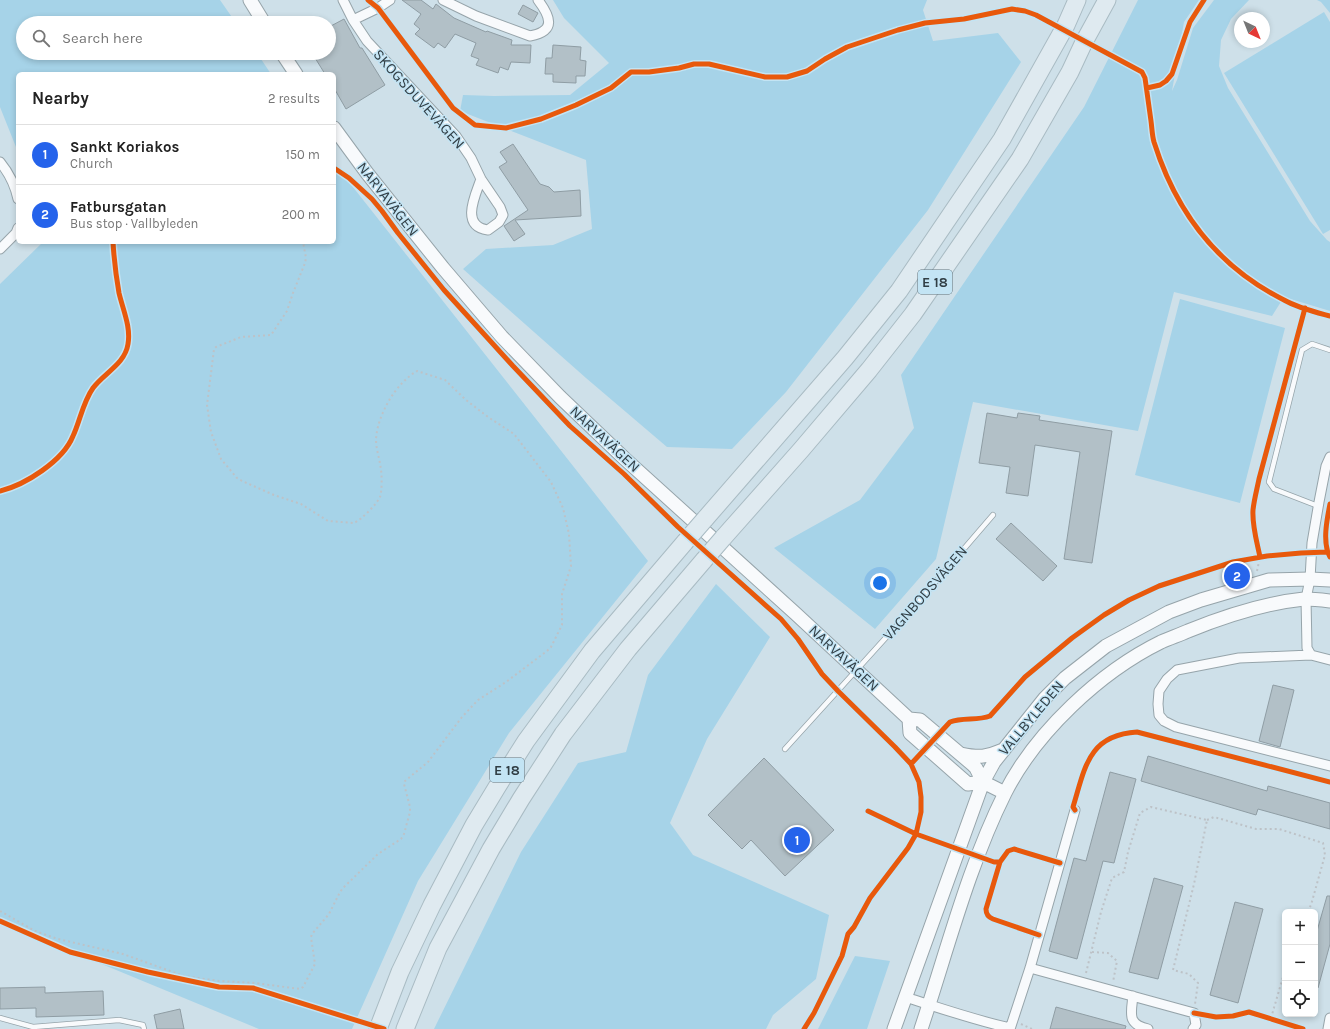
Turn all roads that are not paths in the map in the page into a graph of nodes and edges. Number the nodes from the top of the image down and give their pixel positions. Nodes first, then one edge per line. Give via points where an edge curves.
1 (250, 0) edge
2 (343, 0) edge
3 (390, 0) edge
4 (443, 0) edge
5 (538, 0) edge
6 (1077, 0) edge
7 (1108, 0) edge
8 (260, 16) edge
9 (353, 20) junction
10 (287, 60) edge
11 (295, 72) edge
12 (336, 131) edge
13 (0, 162) edge
14 (481, 179) junction
15 (16, 189) edge
16 (16, 233) edge
17 (0, 249) edge
18 (1330, 350) edge
19 (1330, 457) edge
20 (1318, 506) junction
21 (993, 515) dead end
22 (1310, 579) junction
23 (1330, 580) edge
24 (1306, 599) junction
25 (1330, 601) edge
26 (1311, 655) junction
27 (1330, 660) edge
28 (857, 670) junction
29 (909, 719) junction
30 (785, 749) dead end
31 (1003, 750) junction
32 (961, 754) junction
33 (1330, 766) edge
34 (983, 782) junction
35 (1005, 793) junction
36 (1075, 810) dead end
37 (1030, 968) junction
38 (1133, 996) junction
39 (905, 997) junction
40 (929, 1005) junction
41 (0, 1018) edge
42 (1330, 1018) edge
43 (144, 1029) edge
44 (378, 1029) edge
45 (405, 1029) edge
46 (894, 1029) edge
47 (921, 1029) edge
48 (1010, 1029) edge
49 (1148, 1029) edge
50 (1193, 1029) edge
51 (1330, 1029) edge

1 - 8 main road
2 - 9 street, SKOGSDUVEVÄGEN
3 - 9 street
4 - 5 street via 476,16 530,36 545,30 549,23 547,11
6 - 44 highway, E 18, bridge via 1002,138 899,291 846,358 592,651 526,741 474,826 432,904 400,972
7 - 45 highway, E 18, bridge via 1020,159 913,314 801,450 628,649 563,734 491,849 438,948
9 - 14 street, SKOGSDUVEVÄGEN via 367,41 456,136
10 - 11 main road
12 - 28 main road, NARVAVÄGEN via 443,268 518,354 625,459
13 - 15 street
14 - 14 street, SKOGSDUVEVÄGEN via 471,210 472,218 476,225 488,230 499,222 503,215
16 - 17 street
18 - 20 lane via 1312,344 1302,350 1269,482 1274,490
19 - 20 street
20 - 22 street
21 - 28 lane, VAGNBODSVÄGEN
22 - 23 main road, VALLBYLEDEN
22 - 24 street
22 - 31 main road, VALLBYLEDEN via 1269,580 1201,600 1169,612 1106,646 1065,678 1045,698
24 - 25 main road, VALLBYLEDEN
24 - 26 street via 1307,648
24 - 35 main road, VALLBYLEDEN via 1222,618 1162,642 1110,673 1046,732
26 - 27 street
26 - 33 street via 1239,658 1177,670 1167,679 1159,692 1159,715 1164,721 1176,727
28 - 29 main road, NARVAVÄGEN
28 - 30 lane, VAGNBODSVÄGEN
29 - 32 main road, NARVAVÄGEN via 920,720
29 - 34 main road via 910,733 968,784
31 - 32 main road via 981,757
31 - 34 main road, VALLBYLEDEN
32 - 34 main road, NARVAVÄGEN via 976,768
34 - 35 main road
34 - 39 main road, VALLBYLEDEN
35 - 40 main road, VALLBYLEDEN via 978,856
36 - 37 street
37 - 38 street
37 - 48 street
38 - 49 street via 1131,1017 1142,1028
38 - 50 street via 1194,1013 1196,1025
39 - 40 street
39 - 46 main road, VALLBYLEDEN
40 - 47 main road, VALLBYLEDEN
40 - 48 street
41 - 43 lane via 33,1027 119,1020 143,1025
42 - 51 street

